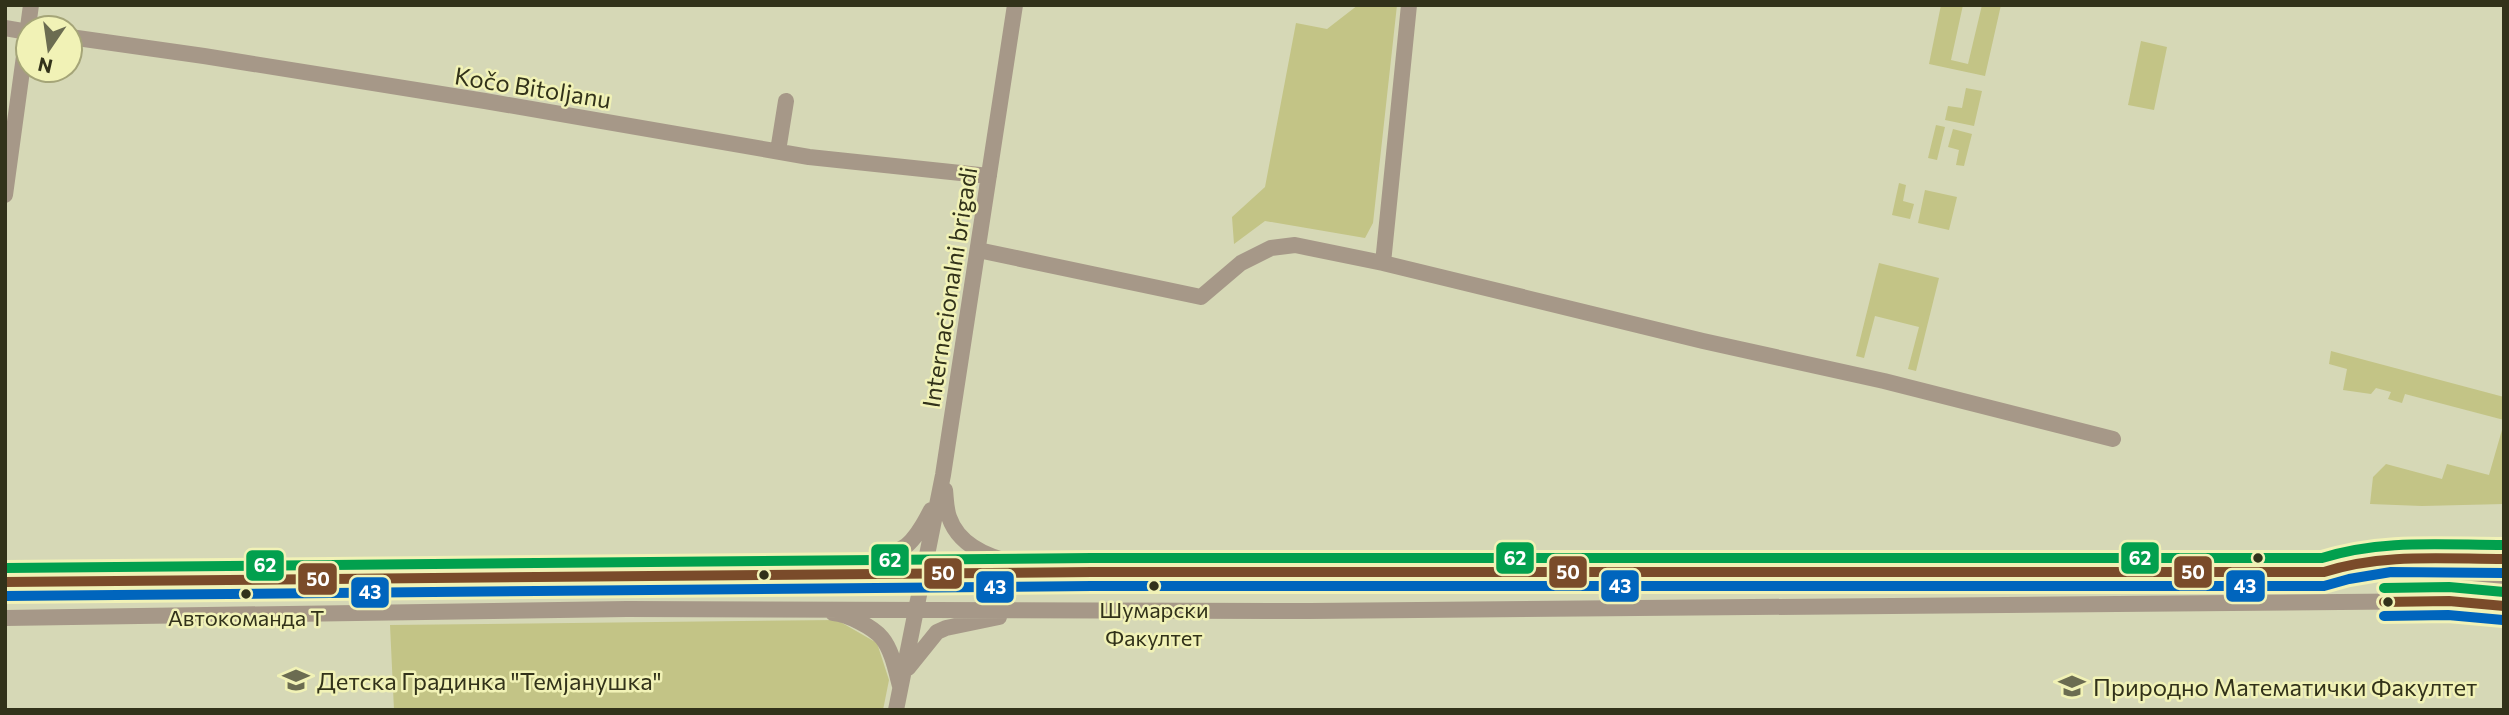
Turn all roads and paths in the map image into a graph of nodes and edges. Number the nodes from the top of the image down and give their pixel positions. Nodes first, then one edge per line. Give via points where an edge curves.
1 (1016, 5) edge
2 (1409, 5) edge
3 (84, 39) edge
4 (21, 84) edge
5 (786, 101) dead end
6 (778, 151) junction
7 (989, 176) junction
8 (5, 195) edge
9 (978, 250) junction
10 (1383, 263) junction
11 (2113, 439) dead end
12 (943, 475) junction
13 (939, 496) junction
14 (2504, 559) edge
15 (1092, 572) junction
16 (2324, 572) junction
17 (924, 575) junction
18 (812, 576) junction
19 (2504, 577) edge
20 (5, 582) edge
21 (2504, 606) edge
22 (793, 608) junction
23 (917, 609) junction
24 (1029, 611) junction
25 (5, 618) edge
26 (905, 671) junction
27 (901, 690) junction
28 (896, 710) edge

1 - 7 street, Internacionalni brigadi
2 - 10 street
3 - 6 street, Kočo Bitoljanu
4 - 8 street
5 - 6 street
6 - 7 street, Kočo Bitoljanu
7 - 9 street, Internacionalni brigadi
9 - 10 street via 1201,297 1241,263 1271,248 1295,245
9 - 12 street, Internacionalni brigadi
10 - 11 street
12 - 13 street, Internacionalni brigadi
12 - 15 street via 949,519 968,546 1022,564
13 - 17 street, Internacionalni brigadi
13 - 18 street via 923,527 906,546
14 - 16 street via 2414,558 2363,562
15 - 16 street via 1733,571 1790,559 2164,558 2251,572
15 - 17 street
16 - 19 street
17 - 18 street
17 - 23 street, Internacionalni brigadi
18 - 20 street
21 - 24 street via 2437,601
22 - 23 street
22 - 25 street
22 - 27 street via 845,614 882,638
23 - 24 street
23 - 26 street, Internacionalni brigadi
24 - 26 street via 937,632
26 - 27 street, Internacionalni brigadi
27 - 28 street, Internacionalni brigadi

